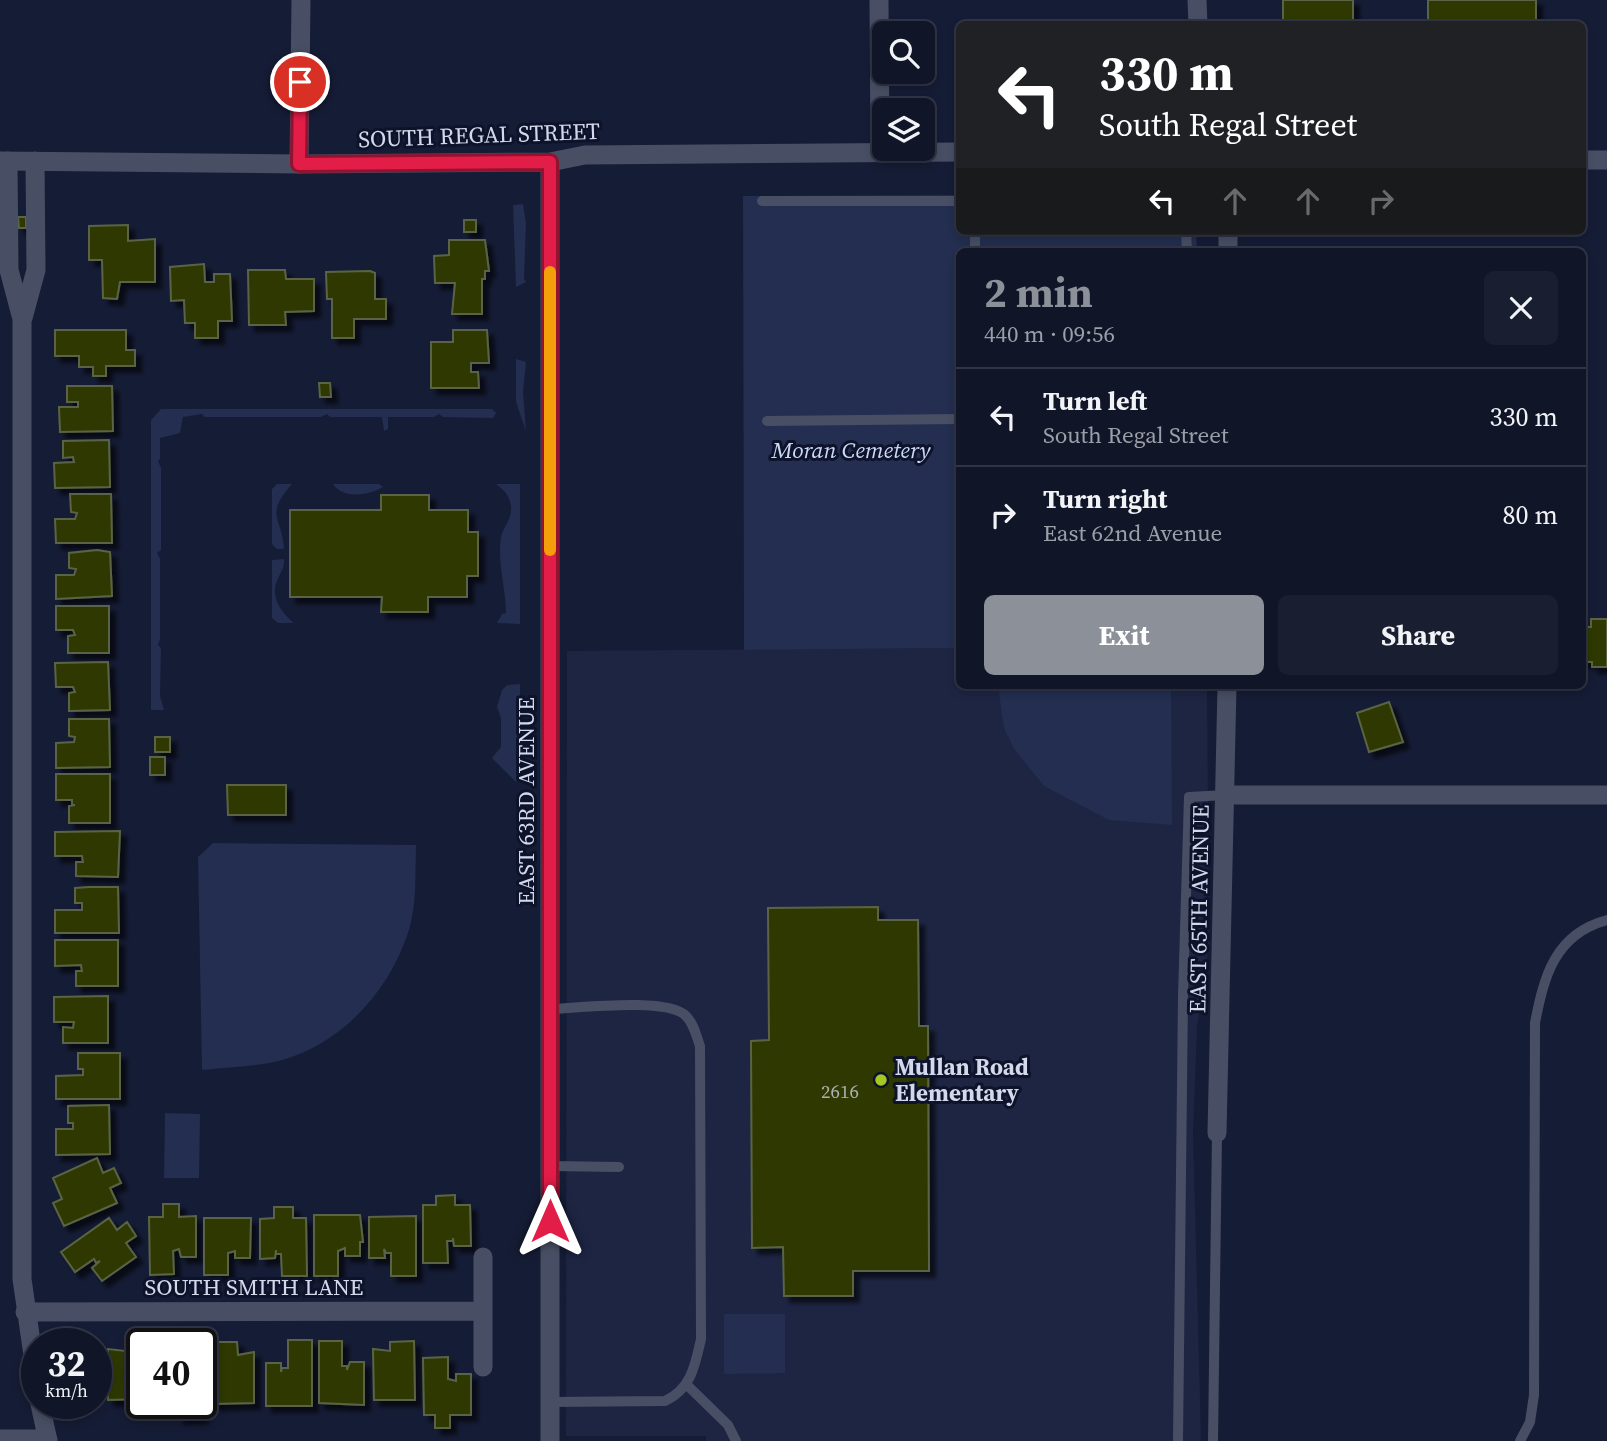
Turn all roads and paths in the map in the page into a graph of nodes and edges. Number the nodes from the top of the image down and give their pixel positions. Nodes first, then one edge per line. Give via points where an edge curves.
1 (301, 0) edge
2 (879, 0) edge
3 (1197, 0) edge
4 (1198, 21) edge
5 (880, 98) edge
6 (872, 152) edge
7 (935, 152) edge
8 (956, 152) edge
9 (1586, 160) edge
10 (1607, 160) edge
11 (4, 161) edge
12 (35, 161) junction
13 (550, 162) junction
14 (299, 164) junction
15 (762, 201) dead end
16 (956, 201) edge
17 (22, 319) junction
18 (956, 419) edge
19 (767, 421) dead end
20 (1227, 689) edge
21 (1226, 795) junction
22 (1607, 795) edge
23 (1607, 920) edge
24 (551, 1009) junction
25 (1217, 1133) joint
26 (550, 1166) junction
27 (619, 1167) dead end
28 (482, 1257) dead end
29 (483, 1311) junction
30 (25, 1312) junction
31 (28, 1328) edge
32 (483, 1367) dead end
33 (687, 1385) junction
34 (550, 1402) junction
35 (44, 1419) edge
36 (0, 1439) edge
37 (48, 1440) edge
38 (550, 1441) edge
39 (736, 1441) edge
40 (1178, 1441) edge
41 (1213, 1441) edge
42 (1520, 1441) edge

1 - 14 street
2 - 5 street
3 - 4 street
6 - 13 street, SOUTH REGAL STREET via 585,155
7 - 8 street, SOUTH REGAL STREET
9 - 10 street
11 - 12 street, SOUTH REGAL STREET
11 - 17 street via 9,270
12 - 14 street, SOUTH REGAL STREET
12 - 17 street via 36,270
13 - 14 street, SOUTH REGAL STREET
13 - 24 street, EAST 63RD AVENUE
15 - 16 lane
17 - 30 street
18 - 19 lane
20 - 21 street, EAST 65TH AVENUE
21 - 22 street
21 - 25 street, EAST 65TH AVENUE
21 - 40 lane via 1189,797
23 - 42 lane via 1590,924 1556,956 1543,980 1535,1023 1534,1395 1530,1422
24 - 26 street, EAST 63RD AVENUE
24 - 33 lane via 658,1006 685,1014 694,1026 700,1046 701,1339
25 - 41 lane
26 - 27 lane
26 - 34 street, EAST 63RD AVENUE
28 - 29 street
29 - 30 street, SOUTH SMITH LANE
29 - 32 street
30 - 31 street
33 - 34 lane via 665,1401
33 - 39 lane via 728,1426
34 - 38 street, EAST 63RD AVENUE
35 - 37 street
36 - 37 street

